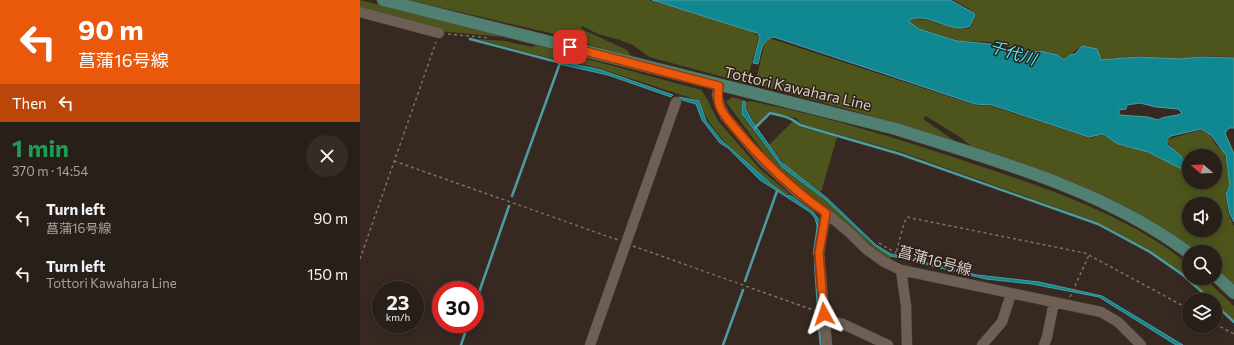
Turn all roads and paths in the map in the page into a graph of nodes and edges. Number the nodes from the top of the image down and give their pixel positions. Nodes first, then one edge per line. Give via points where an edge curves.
1 (383, 0) edge
2 (360, 12) edge
3 (439, 33) junction
4 (495, 38) dead end
5 (719, 86) junction
6 (676, 102) dead end
7 (394, 161) junction
8 (826, 213) junction
9 (626, 243) junction
10 (880, 243) dead end
11 (1182, 248) edge
12 (896, 253) junction
13 (1089, 254) junction
14 (360, 259) edge
15 (892, 266) junction
16 (901, 270) junction
17 (1222, 282) edge
18 (1234, 293) edge
19 (1011, 294) junction
20 (1054, 302) junction
21 (1068, 305) junction
22 (1182, 305) edge
23 (824, 317) junction
24 (1222, 328) edge
25 (1234, 334) edge
26 (1136, 343) edge
27 (906, 344) edge
28 (590, 345) edge
29 (827, 345) edge
30 (888, 345) edge
31 (982, 345) edge
32 (1044, 345) edge

1 - 5 main road, Tottori Kawahara Line
2 - 3 street
3 - 4 path
3 - 7 path
5 - 8 street, 菖蒲16号線 via 717,95 725,116 762,160 799,194
5 - 11 main road, Tottori Kawahara Line via 896,129 1052,182 1122,211
6 - 9 street
7 - 9 path
7 - 14 path
8 - 15 street, 菖蒲16号線 via 866,249
8 - 23 street via 819,253
9 - 23 path
9 - 28 street
10 - 12 path
12 - 13 path via 907,217 1006,235
12 - 15 path
13 - 21 path
13 - 22 path
15 - 16 street, 菖蒲16号線
16 - 19 street, 菖蒲16号線
16 - 27 street via 906,306
17 - 18 main road
19 - 20 street, 菖蒲16号線
19 - 31 street via 1002,322
20 - 21 street, 菖蒲16号線
20 - 32 street
21 - 26 street, 菖蒲16号線 via 1109,316
23 - 29 street
23 - 30 street
24 - 25 path

